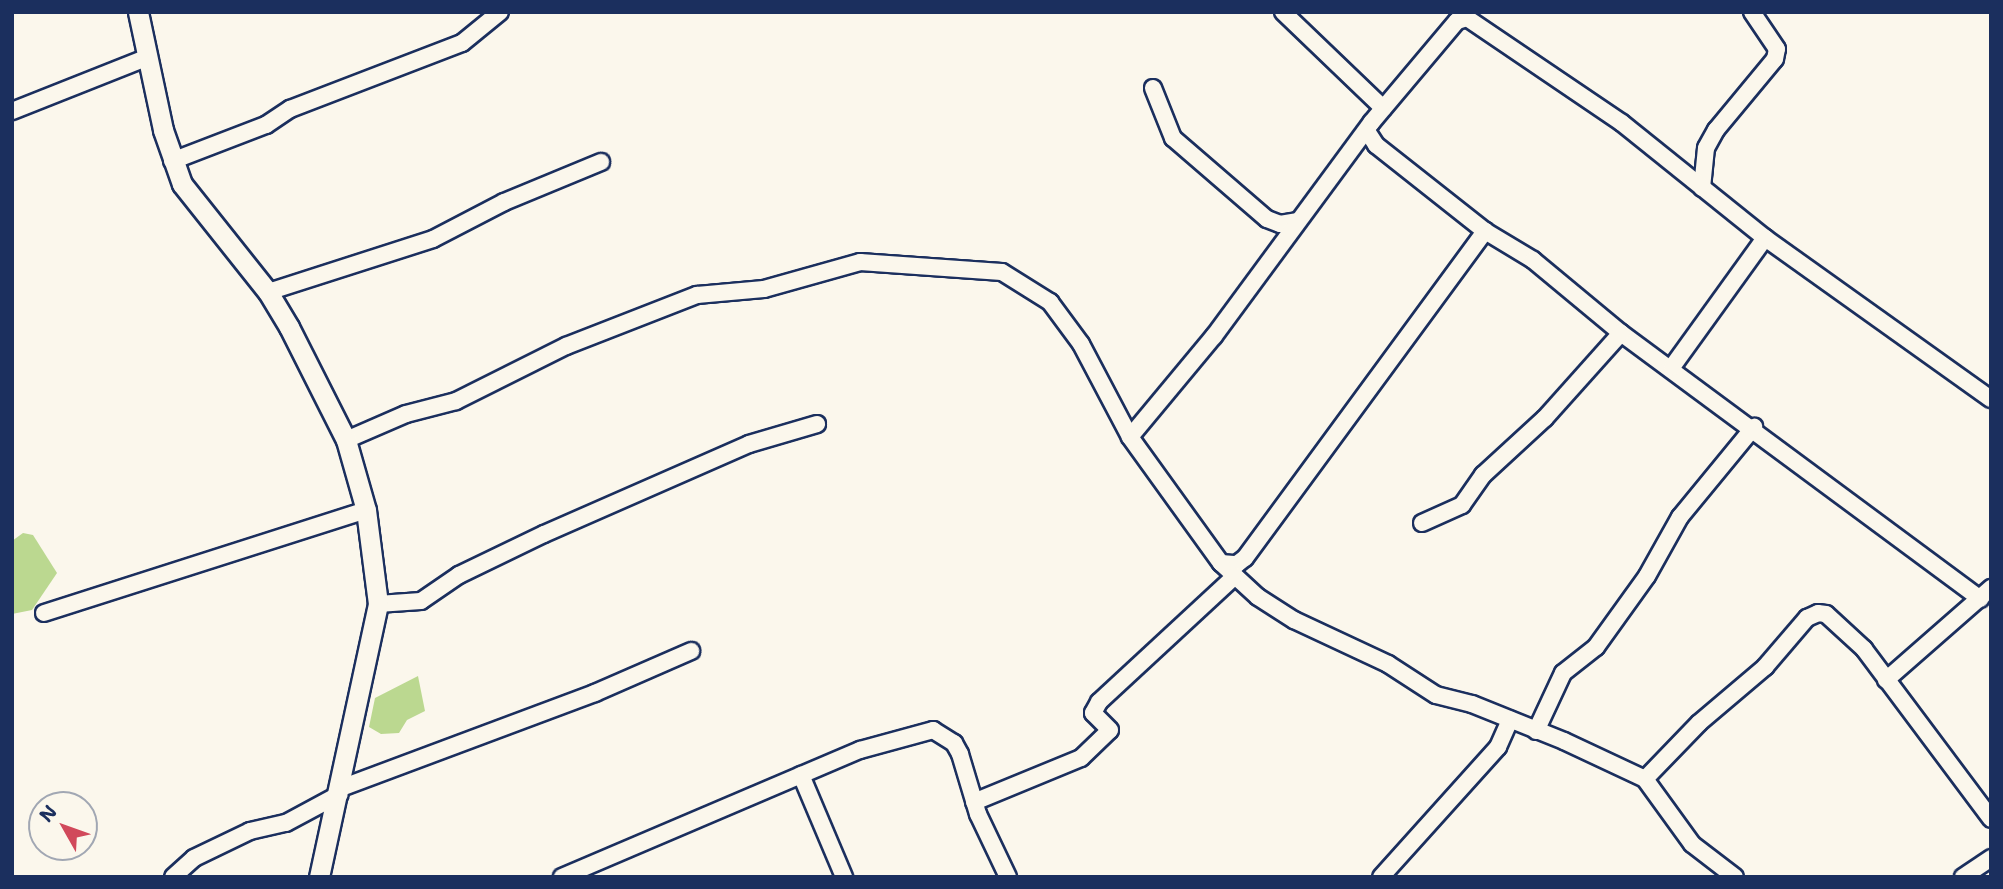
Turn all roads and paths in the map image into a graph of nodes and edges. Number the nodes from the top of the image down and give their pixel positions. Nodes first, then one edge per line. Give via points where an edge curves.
1 (138, 12) edge
2 (500, 12) edge
3 (1283, 12) edge
4 (1752, 12) edge
5 (1477, 16) edge
6 (146, 58) junction
7 (1153, 88) dead end
8 (1383, 108) junction
9 (12, 111) edge
10 (1367, 131) junction
11 (172, 161) junction
12 (601, 162) dead end
13 (1702, 188) junction
14 (1297, 221) junction
15 (1485, 231) junction
16 (1765, 238) junction
17 (268, 292) junction
18 (1621, 333) junction
19 (1672, 367) junction
20 (1991, 399) edge
21 (817, 425) dead end
22 (1754, 427) junction
23 (1130, 437) junction
24 (346, 440) junction
25 (366, 510) junction
26 (1422, 523) dead end
27 (1221, 563) junction
28 (1235, 576) junction
29 (1986, 593) edge
30 (378, 604) junction
31 (44, 613) dead end
32 (691, 651) dead end
33 (1886, 680) junction
34 (1510, 720) junction
35 (1536, 730) junction
36 (801, 775) junction
37 (1645, 779) junction
38 (340, 791) junction
39 (974, 802) junction
40 (1991, 819) edge
41 (1991, 858) edge
42 (173, 877) edge
43 (319, 877) edge
44 (562, 877) edge
45 (844, 877) edge
46 (1008, 877) edge
47 (1381, 877) edge
48 (1735, 877) edge
49 (1963, 877) edge

1 - 6 street
2 - 11 street via 462,43 289,109 266,125
3 - 8 street
4 - 13 street via 1777,49 1775,59 1716,130 1703,162
5 - 8 street via 1457,21
5 - 13 street
6 - 9 street
6 - 11 street
7 - 14 street via 1173,138 1267,219
8 - 10 street
10 - 14 street
10 - 15 street via 1376,145
11 - 17 street via 203,213
12 - 17 street via 504,202 433,239
13 - 16 street
14 - 23 street via 1214,335
15 - 18 street via 1532,260
15 - 27 street via 1245,558 1237,564
16 - 19 street
16 - 20 street
17 - 24 street
18 - 19 street
18 - 26 street via 1545,418 1483,475 1462,505
19 - 22 street
21 - 30 street via 749,444 544,534 459,575 421,601
22 - 29 street
22 - 35 street via 1680,517 1647,576 1596,647 1563,673
23 - 24 street via 1050,302 1012,277 991,271 860,262 764,289 697,295 657,308 566,346 456,401 406,414
23 - 27 street
24 - 25 street
25 - 30 street
25 - 31 street
27 - 28 street
28 - 34 street via 1279,612 1388,664 1422,688
28 - 39 street via 1099,702 1093,713 1110,730 1081,758
29 - 33 street
30 - 38 street
32 - 38 street
33 - 37 street via 1864,649 1818,612
33 - 40 street
34 - 35 street
34 - 47 street via 1498,747
35 - 37 street
36 - 39 street via 860,750 933,730 943,734 960,754
36 - 44 street
36 - 45 street
37 - 48 street via 1692,844
38 - 42 street via 286,823 250,831 205,853
38 - 43 street
39 - 46 street
41 - 49 street

